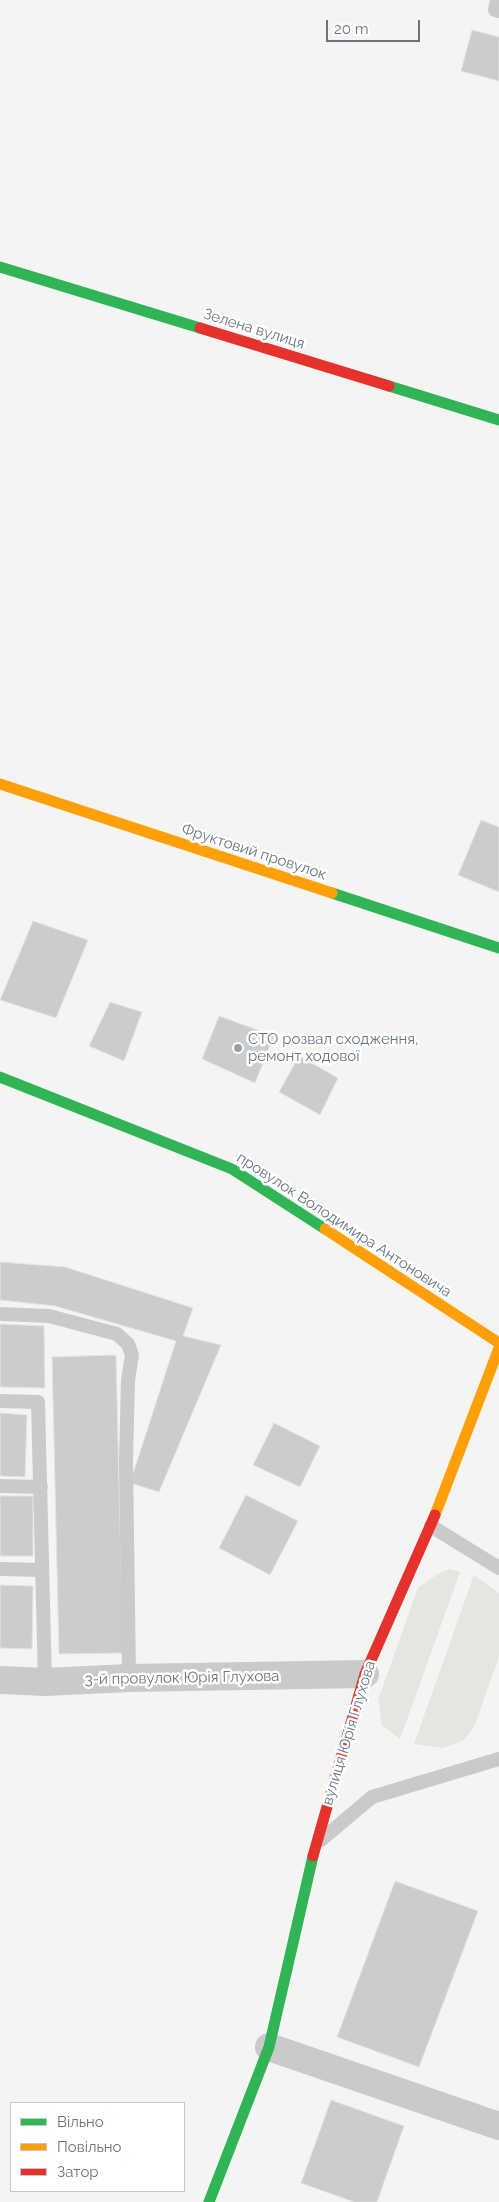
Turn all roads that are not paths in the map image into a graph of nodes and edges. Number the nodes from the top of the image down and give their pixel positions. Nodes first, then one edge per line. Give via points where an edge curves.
1 (497, 0) edge
2 (499, 11) edge
3 (0, 267) edge
4 (499, 420) edge
5 (0, 784) edge
6 (499, 948) edge
7 (0, 1077) edge
8 (0, 1314) edge
9 (499, 1343) edge
10 (499, 1348) edge
11 (0, 1401) edge
12 (0, 1486) edge
13 (41, 1487) junction
14 (431, 1526) junction
15 (499, 1568) edge
16 (0, 1570) edge
17 (42, 1570) junction
18 (365, 1674) junction
19 (129, 1678) junction
20 (0, 1680) edge
21 (45, 1682) junction
22 (499, 1759) edge
23 (316, 1843) junction
24 (268, 2047) junction
25 (499, 2126) edge
26 (209, 2202) edge

1 - 2 lane via 495,10
3 - 4 street, Зелена вулиця
5 - 6 street, Фруктовий провулок
7 - 9 street, провулок Володимира Антоновича via 232,1169
8 - 19 lane via 49,1316 118,1334 128,1344 132,1356 128,1380 126,1461
10 - 14 street, вулиця Юрія Глухова
11 - 13 lane via 38,1402
12 - 13 lane
13 - 17 lane
14 - 15 lane
14 - 18 street, вулиця Юрія Глухова
16 - 17 lane
17 - 21 lane
18 - 19 street, 3-й провулок Юрія Глухова
18 - 23 street, вулиця Юрія Глухова
19 - 21 street, 3-й провулок Юрія Глухова
20 - 21 street, 3-й провулок Юрія Глухова
22 - 23 lane via 372,1797
23 - 24 street, вулиця Юрія Глухова
24 - 25 street
24 - 26 street, вулиця Юрія Глухова

